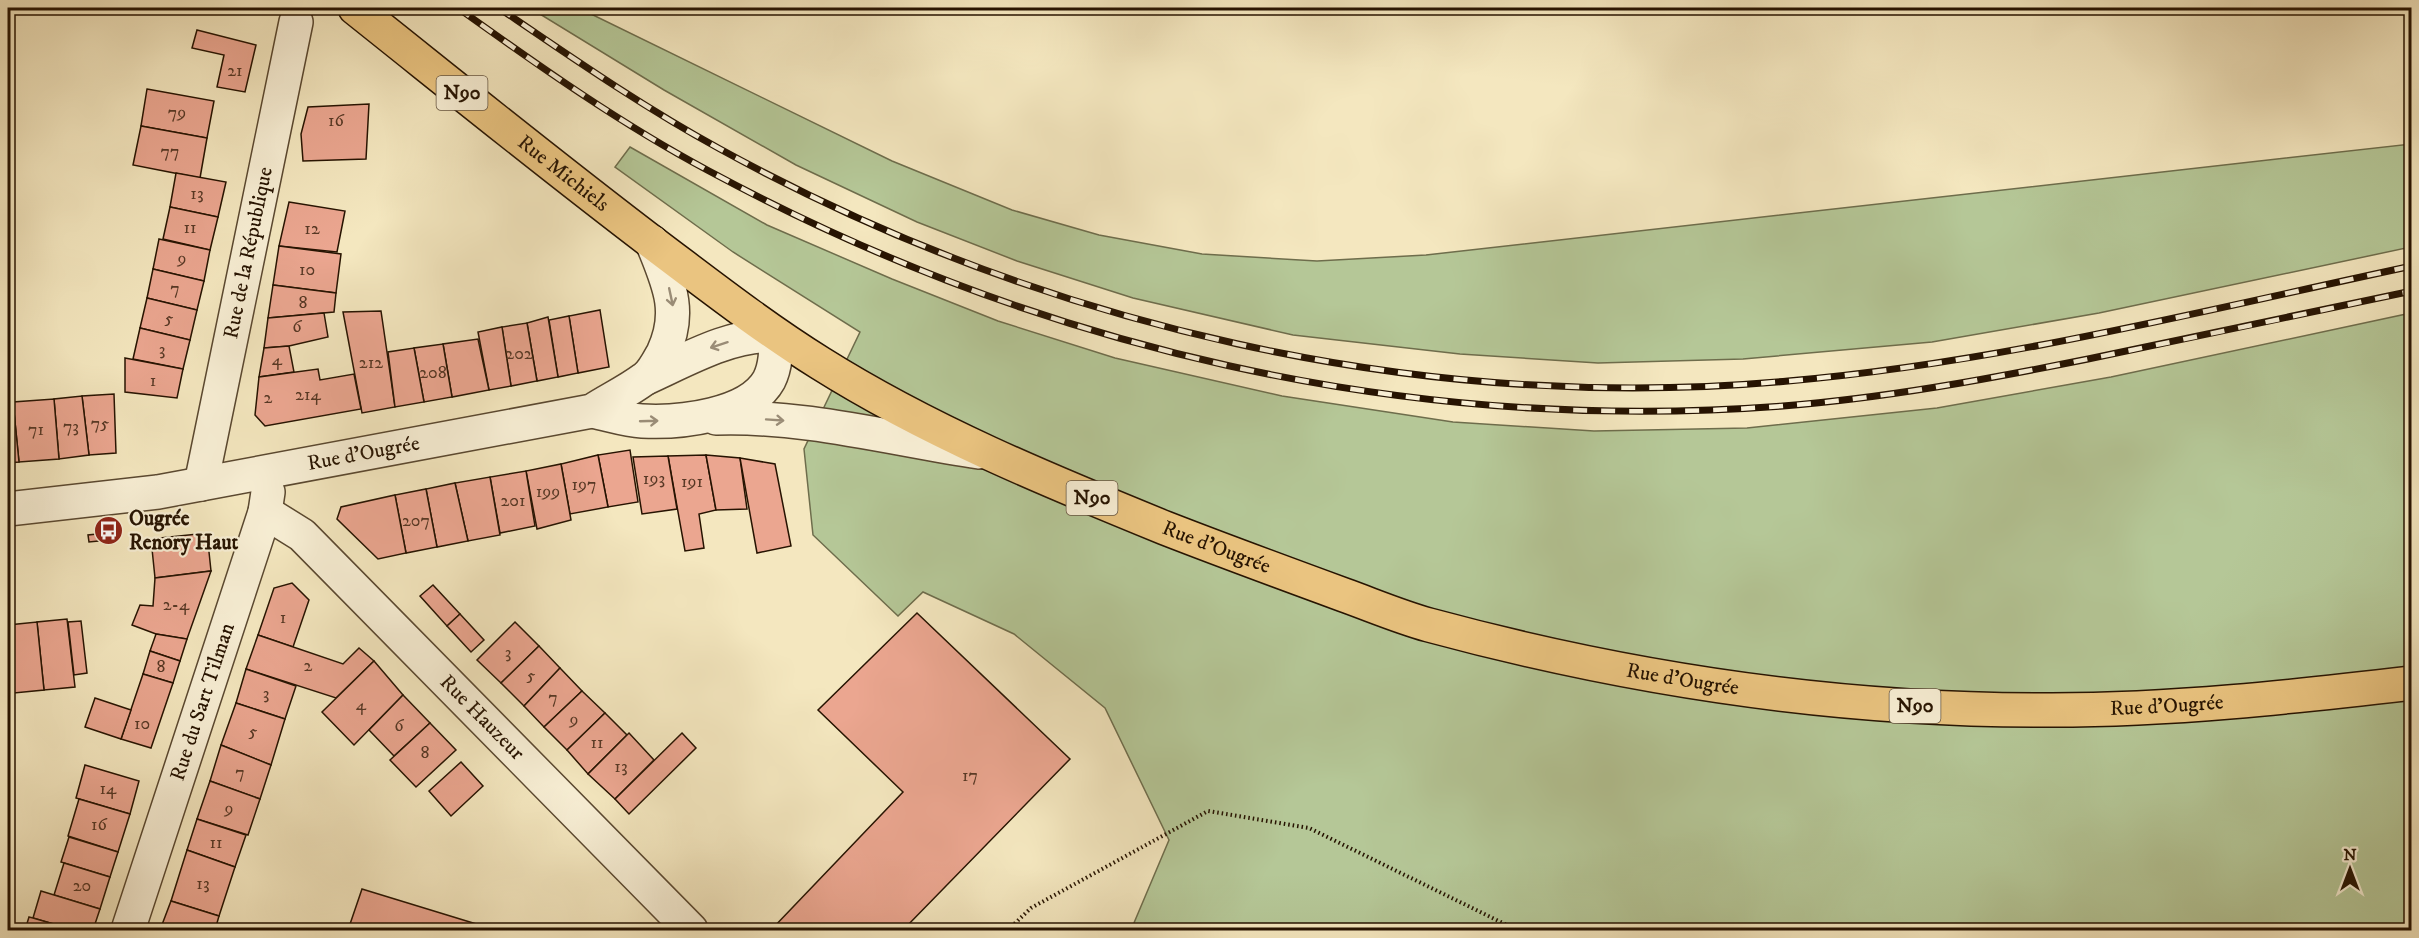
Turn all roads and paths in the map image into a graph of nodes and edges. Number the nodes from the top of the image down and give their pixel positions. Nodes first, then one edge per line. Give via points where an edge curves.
1 (355, 8) edge
2 (296, 22) dead end
3 (652, 242) junction
4 (776, 335) junction
5 (646, 378) junction
6 (592, 411) junction
7 (696, 418) junction
8 (989, 454) junction
9 (272, 472) junction
10 (201, 484) junction
11 (8, 509) edge
12 (265, 512) junction
13 (2412, 683) edge
14 (128, 930) edge
15 (691, 930) edge
16 (1008, 930) edge
17 (1517, 930) edge

1 - 3 main road, Rue Michiels / N90
2 - 10 street, Rue de la République
3 - 4 main road, Rue Michiels / N90
3 -> 5 street, Rue d'Ougrée via 668,281 674,310 671,337
4 -> 5 street, Rue d'Ougrée via 758,335 719,345
4 - 7 street, Rue d'Ougrée via 776,359 769,380 756,396 728,410
4 - 8 main road, Rue d'Ougrée / N90 via 870,392
5 - 6 street, Rue d'Ougrée
6 -> 7 street, Rue d'Ougrée via 641,421
6 - 9 street, Rue d'Ougrée
7 -> 8 street, Rue d'Ougrée via 782,420
8 - 13 main road, Rue d'Ougrée / N90 via 1191,538 1425,624 1638,674 1848,701 1956,709 2188,705
9 - 10 street, Rue d'Ougrée
9 - 12 street, Rue du Sart Tilman
10 - 11 street, Rue d'Ougrée via 136,496
12 - 14 street, Rue du Sart Tilman
12 - 15 street, Rue Hauzeur via 302,535
16 - 17 path via 1031,908 1208,811 1309,828

